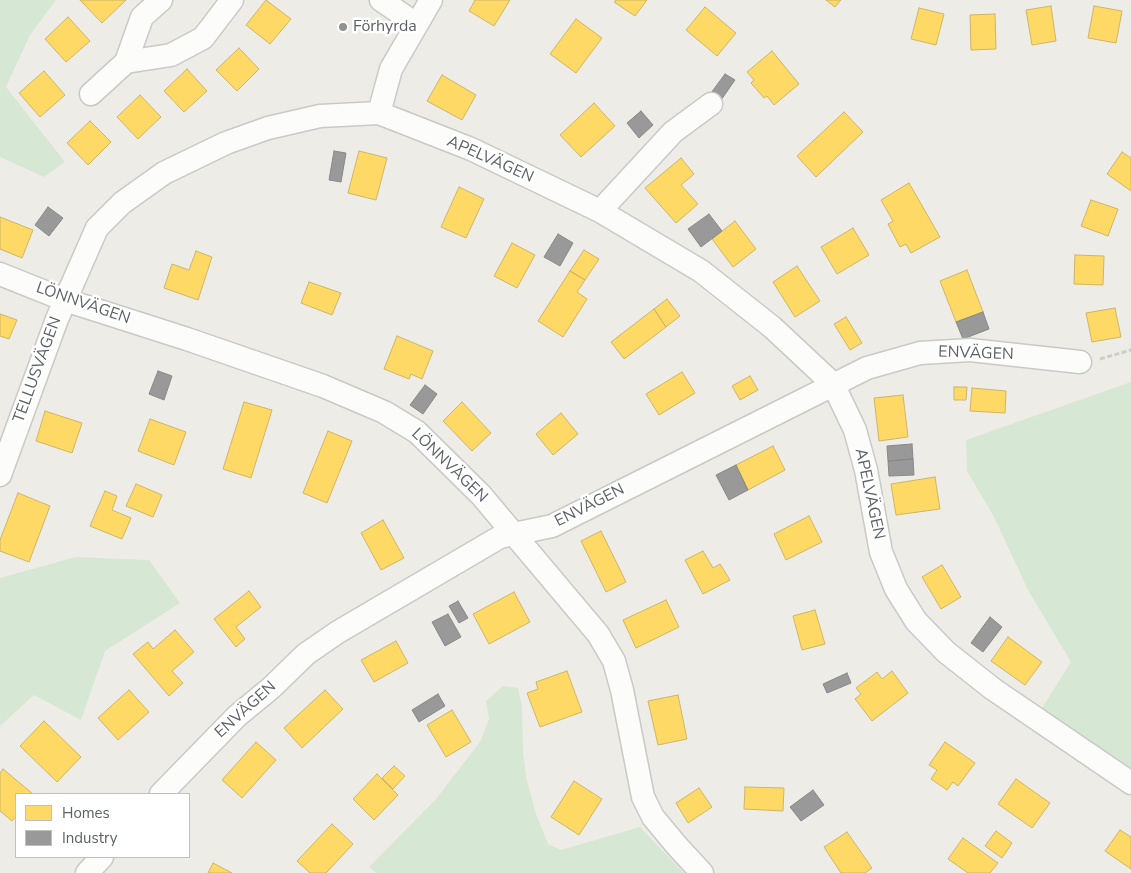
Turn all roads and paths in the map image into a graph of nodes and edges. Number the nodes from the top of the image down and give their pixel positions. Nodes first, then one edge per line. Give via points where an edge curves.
1 (161, 0) edge
2 (232, 0) edge
3 (381, 0) edge
4 (431, 0) edge
5 (416, 24) junction
6 (126, 62) junction
7 (91, 94) dead end
8 (711, 104) dead end
9 (379, 112) junction
10 (600, 211) junction
11 (0, 274) edge
12 (65, 300) junction
13 (1131, 350) edge
14 (1080, 362) joint
15 (832, 384) junction
16 (0, 475) edge
17 (515, 534) junction
18 (1131, 783) edge
19 (162, 793) edge
20 (101, 858) edge
21 (87, 873) edge
22 (702, 873) edge

1 - 6 street via 142,17
2 - 6 street via 203,38 171,55
3 - 5 street
4 - 5 street
5 - 9 street via 391,69
6 - 7 street
8 - 10 street via 672,132
9 - 10 street, APELVÄGEN via 472,149
9 - 12 street, TELLUSVÄGEN via 320,116 268,128 226,143 164,173 122,204 97,228
10 - 15 street, APELVÄGEN via 701,271 772,327
11 - 12 street, LÖNNVÄGEN
12 - 16 street, TELLUSVÄGEN
12 - 17 street, LÖNNVÄGEN via 323,386 384,412 417,432 481,495
13 - 14 path
14 - 15 street, ENVÄGEN via 970,350 920,353 867,368
15 - 17 street, ENVÄGEN via 552,526
15 - 18 street, APELVÄGEN via 855,430 881,552 896,588 916,621 946,652 993,689
17 - 19 street, ENVÄGEN via 500,537 306,654 237,716
17 - 22 street, LÖNNVÄGEN via 598,634 614,661 643,797 653,817
20 - 21 street

